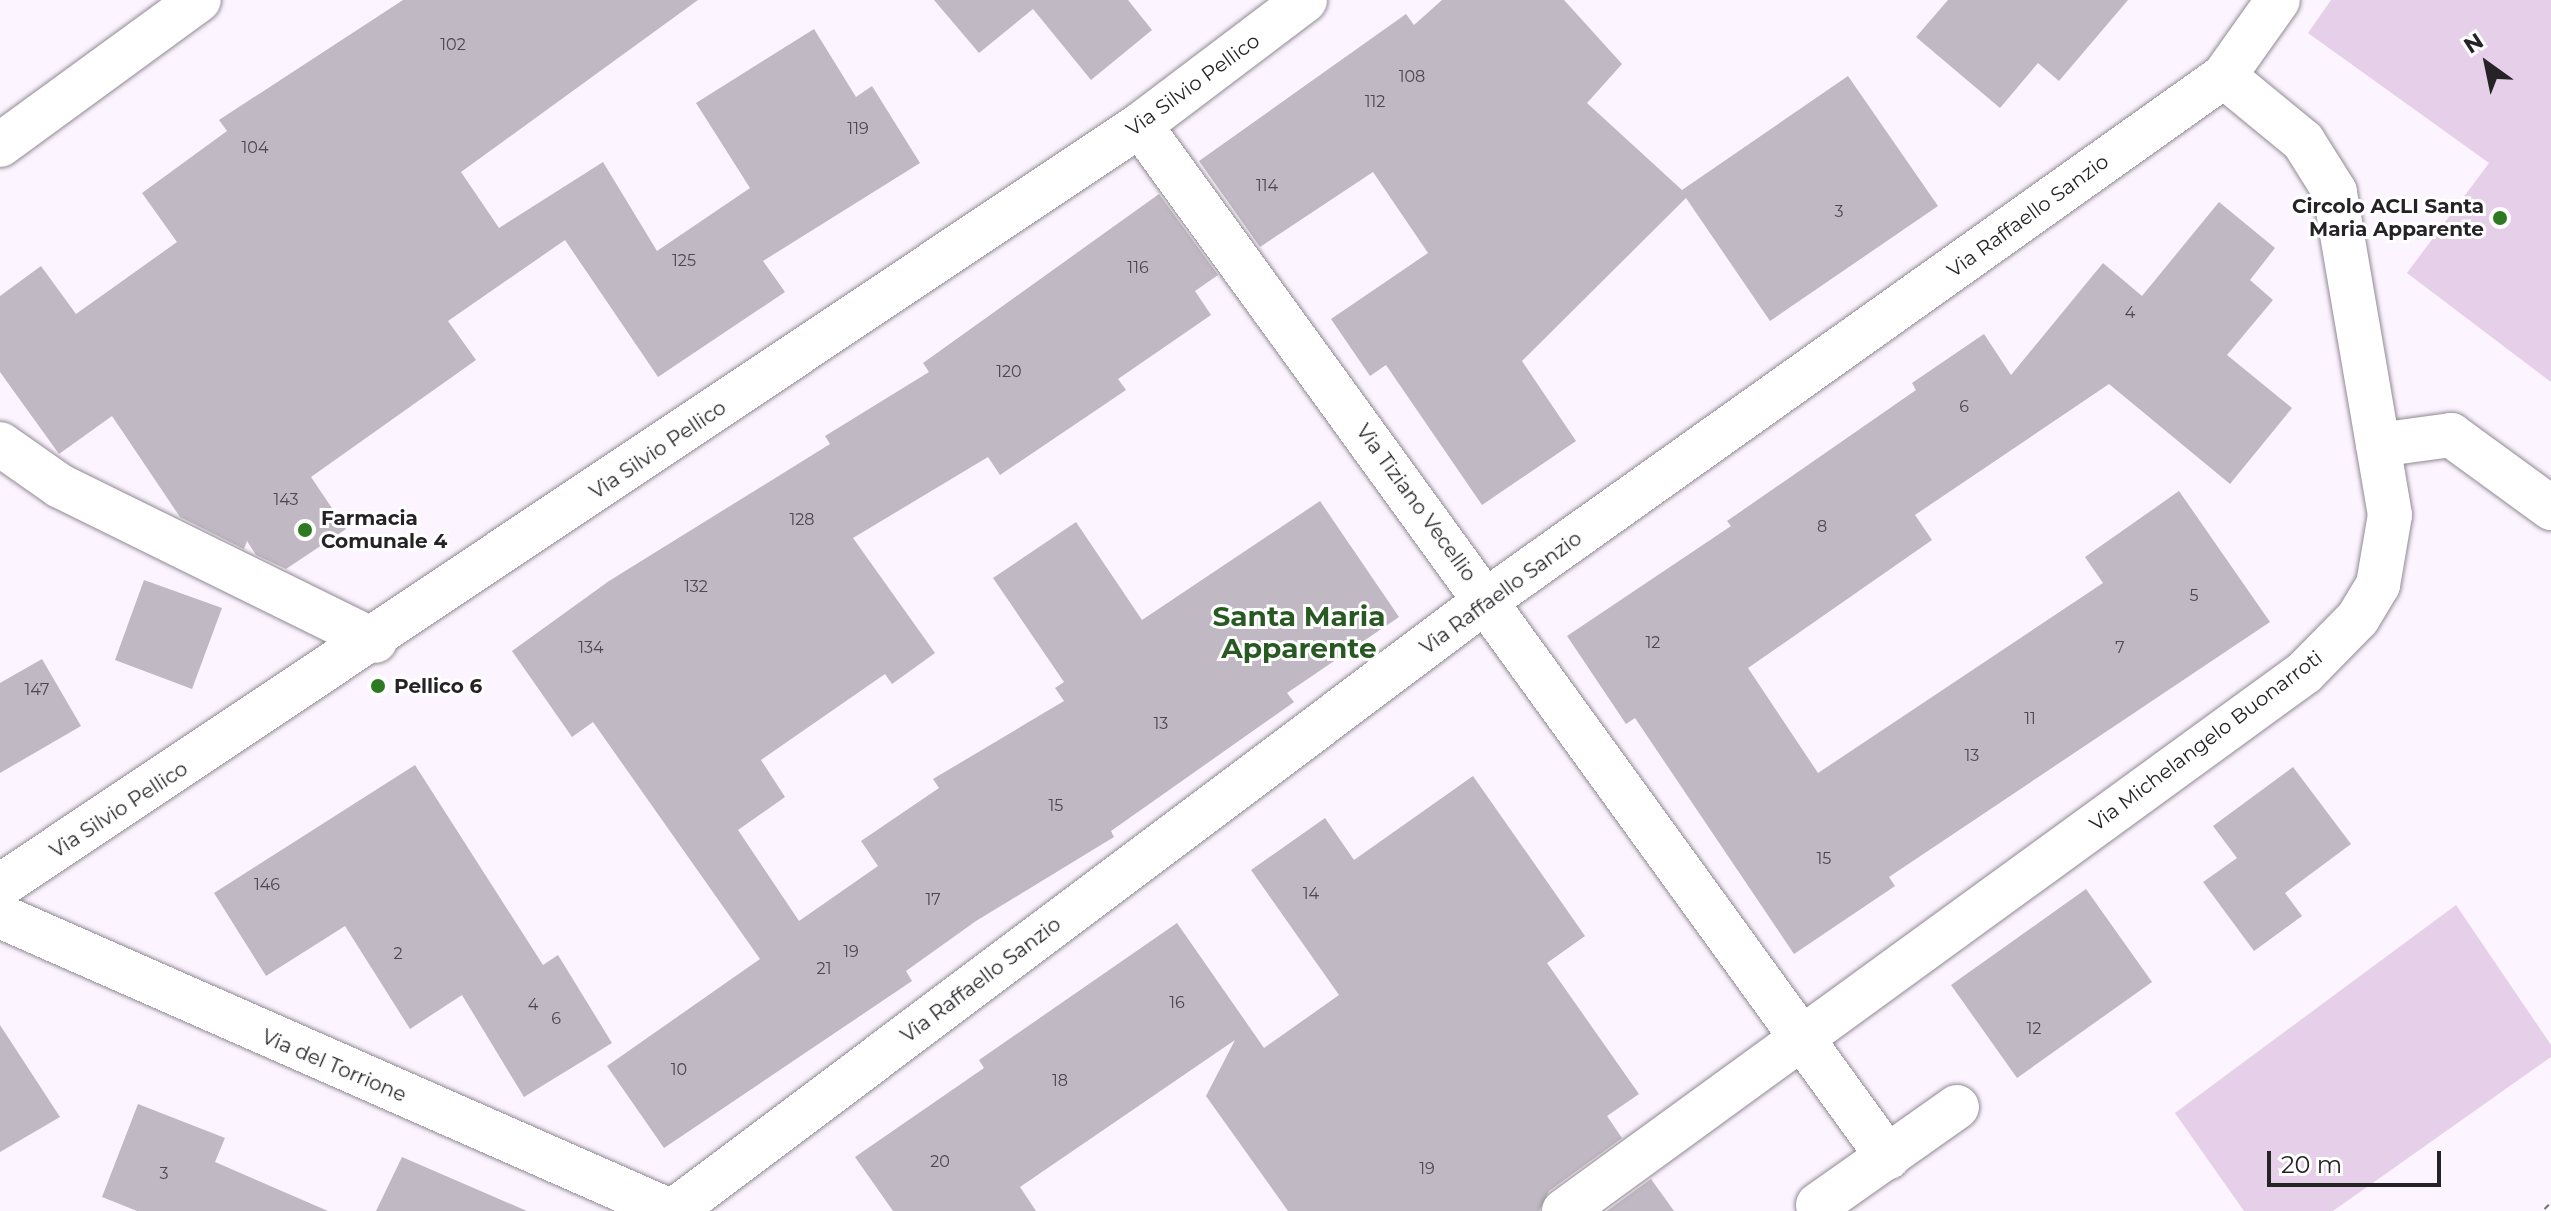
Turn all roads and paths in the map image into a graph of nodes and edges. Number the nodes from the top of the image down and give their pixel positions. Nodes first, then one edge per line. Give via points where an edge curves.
1 (199, 0) edge
2 (1305, 0) edge
3 (2278, 0) edge
4 (2224, 76) junction
5 (1140, 125) junction
6 (0, 145) edge
7 (0, 444) edge
8 (2378, 445) junction
9 (2551, 508) edge
10 (1487, 600) junction
11 (375, 641) junction
12 (0, 886) edge
13 (0, 916) edge
14 (1805, 1036) junction
15 (1957, 1107) dead end
16 (1888, 1157) junction
17 (1818, 1205) dead end
18 (672, 1211) edge
19 (1564, 1211) edge

1 - 6 street
2 - 5 street, Via Silvio Pellico
3 - 4 street, Via Raffaello Sanzio
4 - 8 street, Via Michelangelo Buonarroti via 2303,141 2335,192
4 - 10 street, Via Raffaello Sanzio
5 - 10 street, Via Tiziano Vecellio
5 - 11 street, Via Silvio Pellico
7 - 11 street via 60,486
8 - 9 street via 2451,435
8 - 14 street, Via Michelangelo Buonarroti via 2390,515 2387,549 2378,585 2333,645
10 - 14 street, Via Tiziano Vecellio
10 - 18 street, Via Raffaello Sanzio
11 - 12 street, Via Silvio Pellico
13 - 18 street, Via del Torrione
14 - 16 street, Via Tiziano Vecellio
14 - 19 street, Via Michelangelo Buonarroti
15 - 16 street
16 - 17 street

